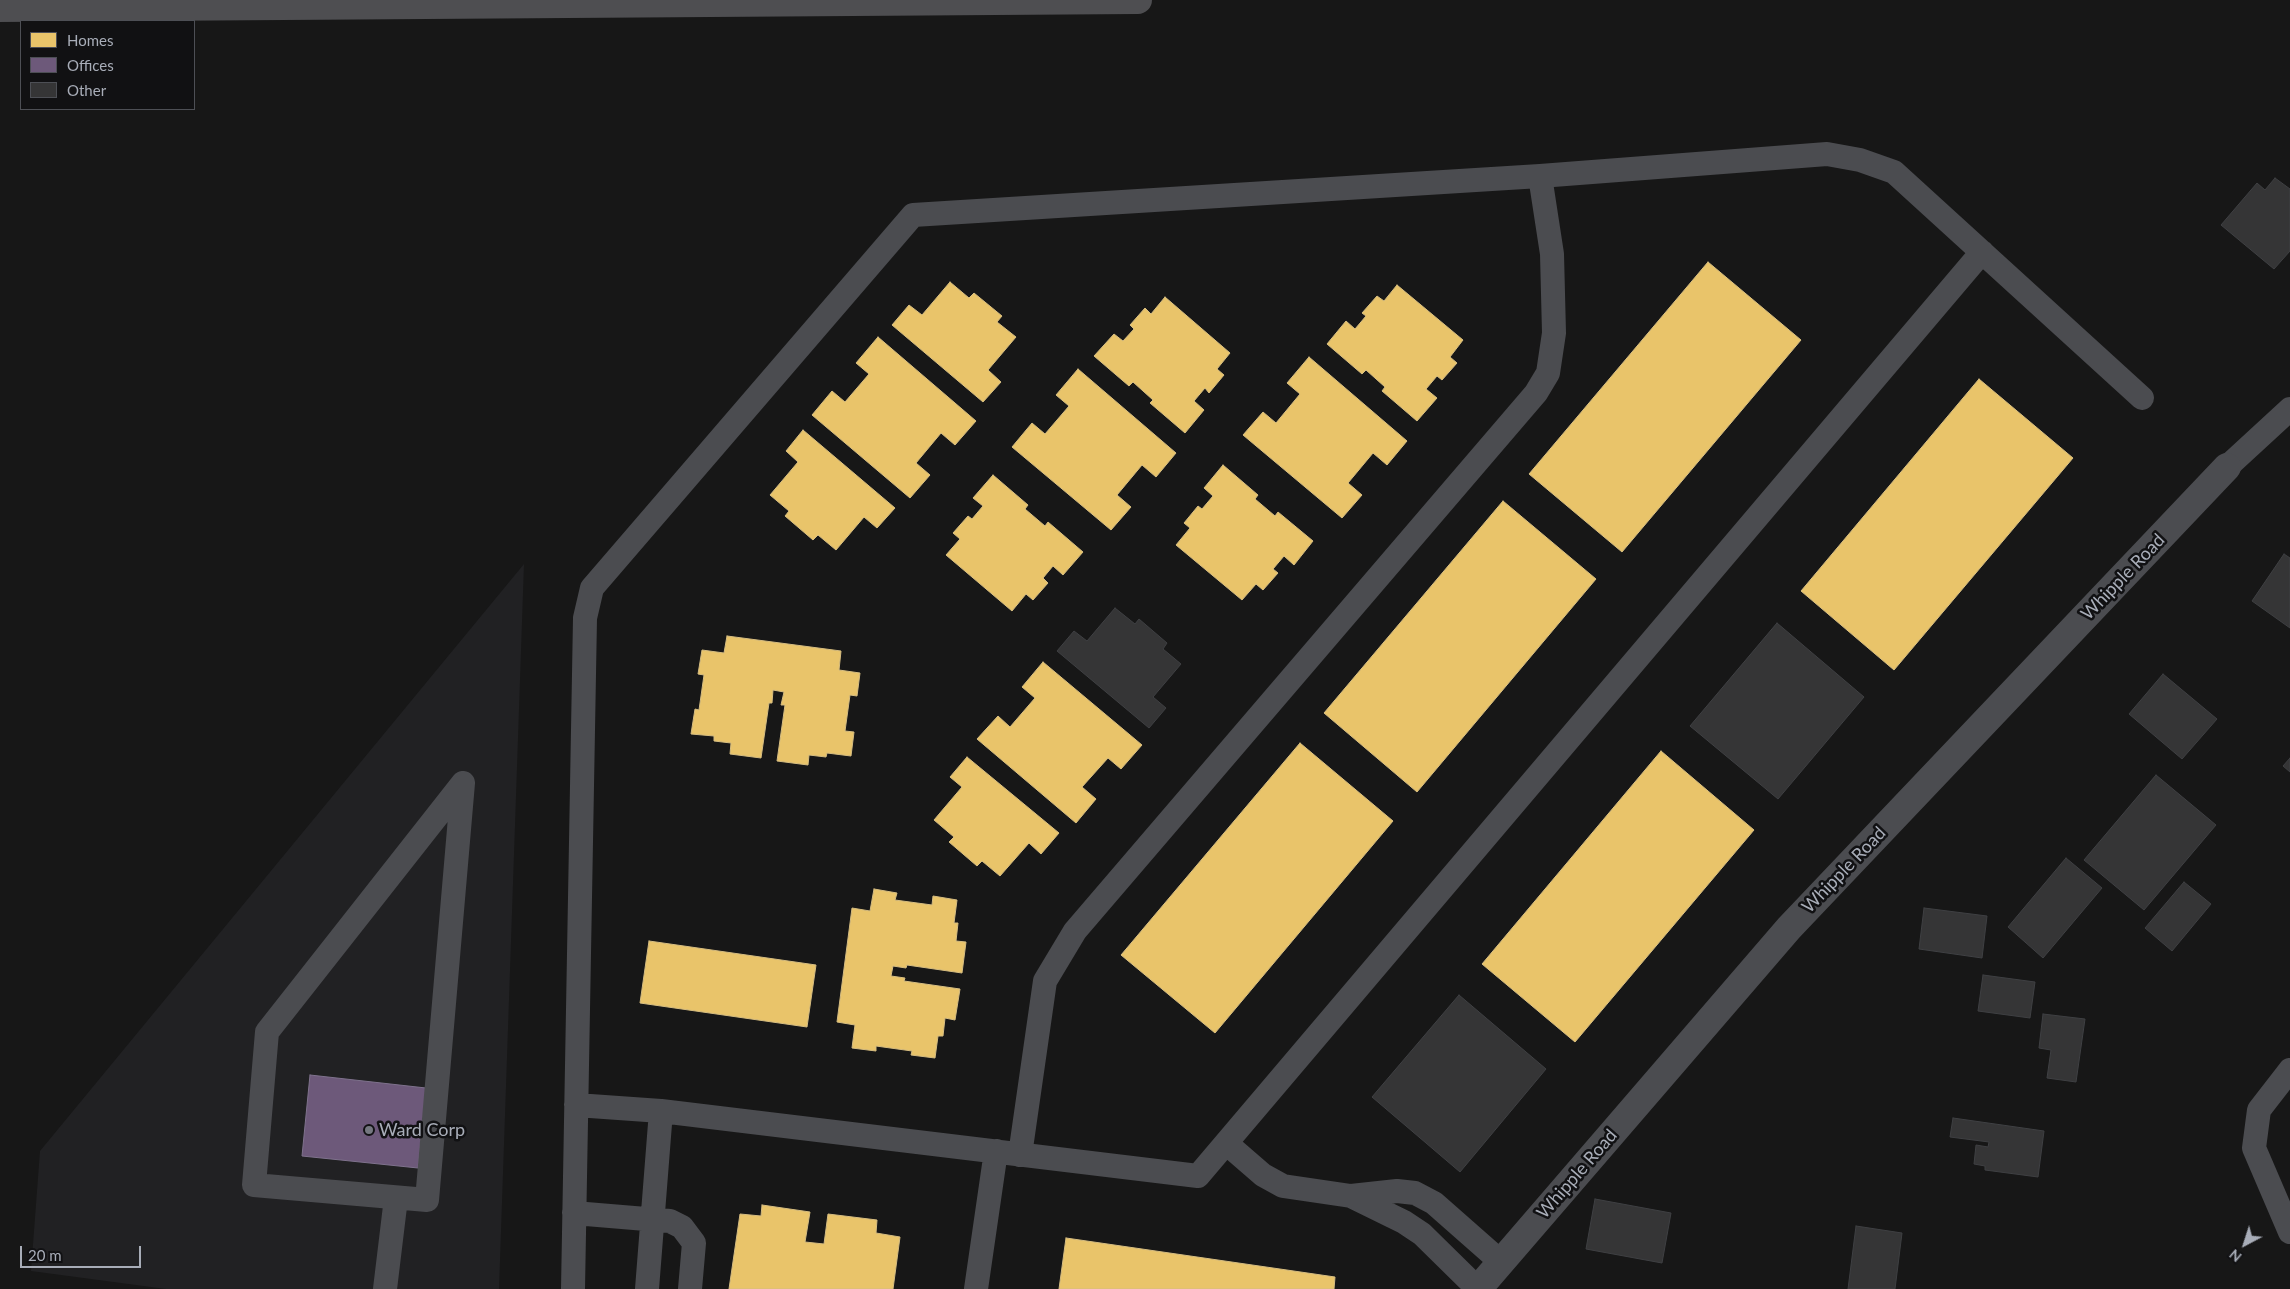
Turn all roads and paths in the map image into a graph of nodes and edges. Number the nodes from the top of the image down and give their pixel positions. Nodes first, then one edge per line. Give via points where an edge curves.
1 (1138, 0) edge
2 (0, 8) edge
3 (1540, 176) junction
4 (1982, 252) junction
5 (2142, 398) dead end
6 (2290, 409) edge
7 (2227, 467) joint
8 (2290, 1070) edge
9 (576, 1105) junction
10 (661, 1111) junction
11 (1226, 1143) junction
12 (996, 1151) junction
13 (1020, 1155) junction
14 (1351, 1196) junction
15 (396, 1198) junction
16 (574, 1213) junction
17 (652, 1219) junction
18 (2290, 1232) edge
19 (1501, 1262) junction
20 (384, 1289) edge
21 (573, 1289) edge
22 (647, 1289) edge
23 (690, 1289) edge
24 (976, 1289) edge
25 (1478, 1289) edge

1 - 2 highway
3 - 4 lane via 1827,154 1860,160 1894,172
3 - 9 lane via 913,215 592,588 585,618
3 - 13 lane via 1552,254 1554,333 1548,373 1536,393 1075,931 1045,981
4 - 5 lane
4 - 11 lane
6 - 7 lane
7 - 19 street, Whipple Road via 1789,928
8 - 18 lane via 2259,1110 2254,1148
9 - 10 lane
9 - 16 lane
10 - 12 lane
10 - 17 lane
11 - 13 lane via 1198,1176
11 - 14 lane via 1283,1186
12 - 13 lane
12 - 24 lane
14 - 19 lane via 1397,1191 1415,1193 1434,1203
14 - 25 lane via 1422,1234
15 - 15 lane via 254,1185 267,1032 463,783 427,1200
15 - 20 lane
16 - 17 lane
16 - 21 lane
17 - 22 lane
17 - 23 lane via 670,1221 682,1227 694,1243
19 - 25 street, Whipple Road

